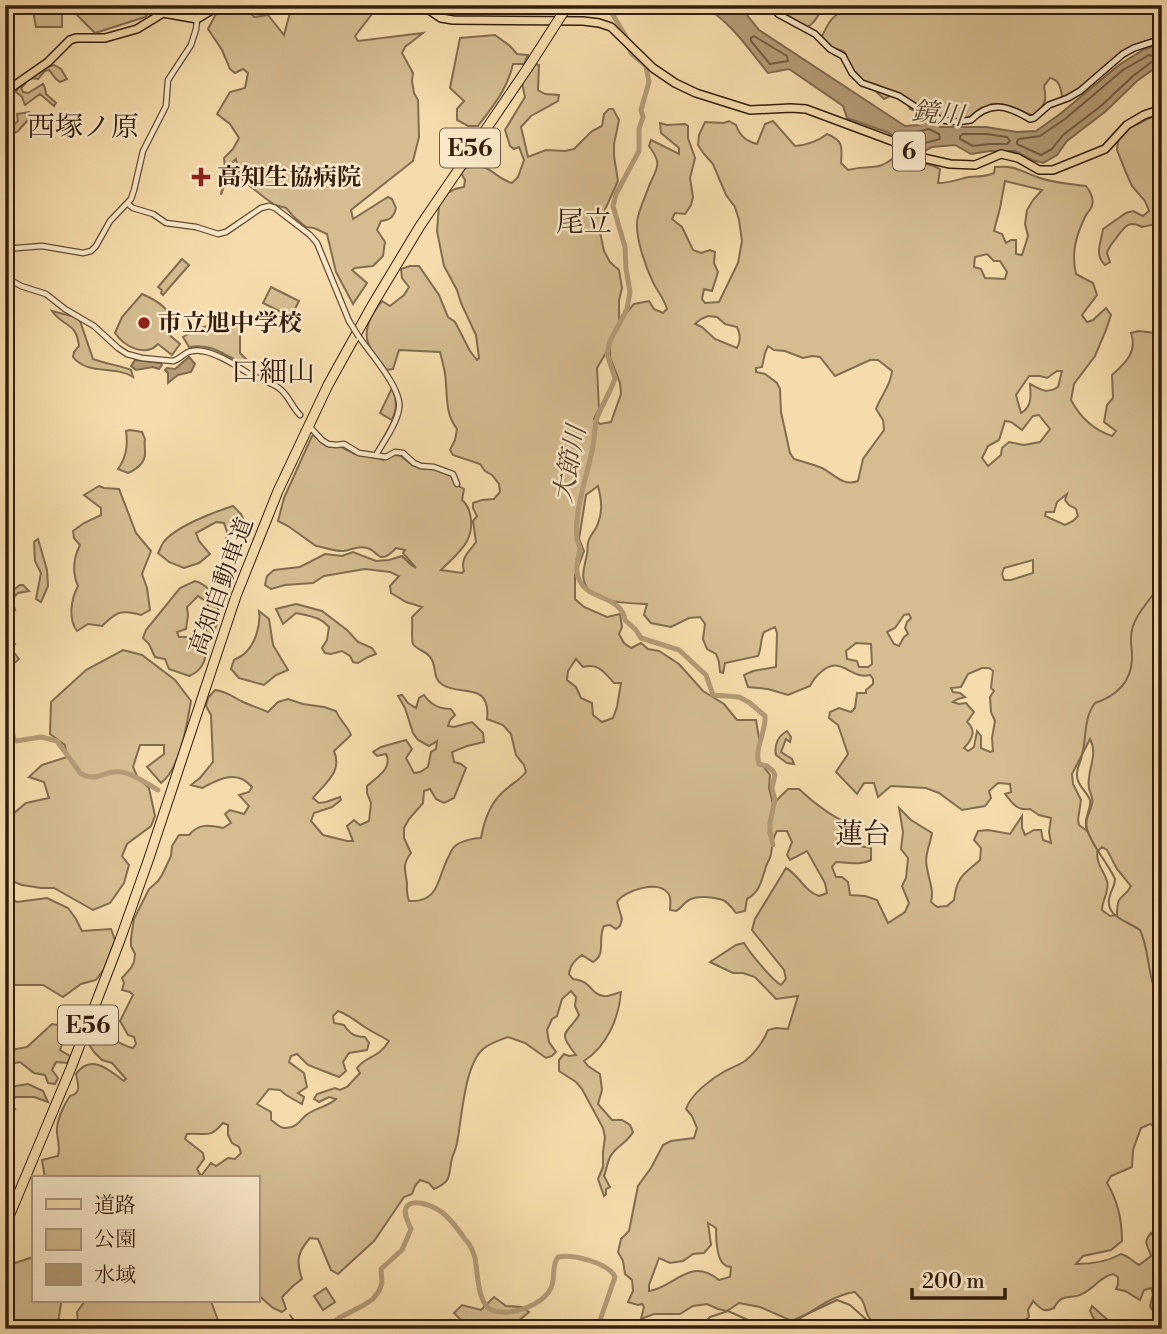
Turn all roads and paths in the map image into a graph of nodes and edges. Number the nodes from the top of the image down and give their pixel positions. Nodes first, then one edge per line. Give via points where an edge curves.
1 (220, 5) edge
2 (422, 5) edge
3 (567, 5) edge
4 (771, 5) edge
5 (197, 19) junction
6 (1162, 39) edge
7 (526, 69) junction
8 (5, 92) edge
9 (1162, 108) edge
10 (128, 204) junction
11 (5, 249) edge
12 (5, 277) edge
13 (300, 415) dead end
14 (309, 426) dead end
15 (376, 455) junction
16 (457, 484) dead end
17 (177, 768) junction
18 (160, 820) junction
19 (5, 1218) edge
20 (5, 1226) edge

1 - 5 main road
2 - 9 main road, 6 via 447,19 608,26 683,88 756,110 806,109 892,141 919,157 969,166 1001,154 1039,170 1058,169 1105,149 1127,125
3 - 7 highway, 高知自動車道 / E56, bridge
4 - 6 main road via 843,56 862,83 951,122 971,120 998,106 1034,118 1049,105 1080,91 1123,54
5 - 8 main road via 166,13 111,37 73,39
5 - 10 street via 191,45 168,80 166,106 143,151
7 - 17 highway, 高知自動車道 / E56 via 414,235 315,411 236,596
7 - 17 highway, 高知自動車道 / E56 via 426,212 340,357 283,472 232,597
10 - 11 street via 91,251 34,245
10 - 15 street, bridge via 166,223 218,234 269,206 310,235 349,321 396,390 399,408
12 - 13 street via 46,294 132,356 173,361 200,350 236,364 281,389
14 - 15 street via 324,442
15 - 16 street via 403,453 414,463 453,474
17 - 18 highway, 高知自動車道 / E56
18 - 19 highway, 高知自動車道 / E56 via 74,1055
18 - 20 highway, 高知自動車道 / E56 via 91,1016

